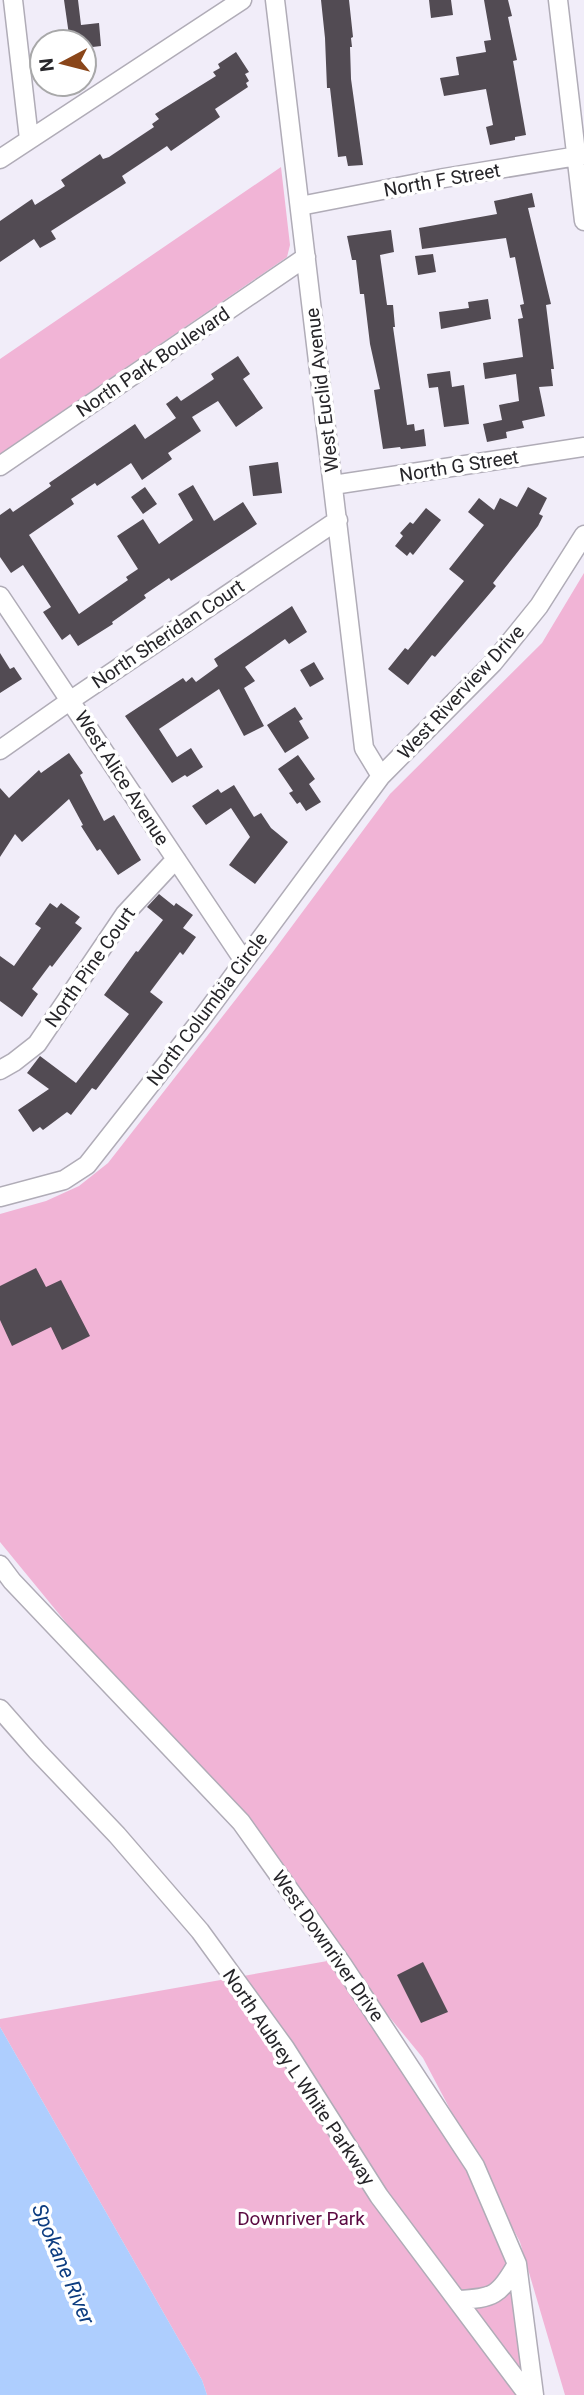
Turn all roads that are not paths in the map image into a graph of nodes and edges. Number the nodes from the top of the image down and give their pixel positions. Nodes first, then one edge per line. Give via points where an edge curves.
1 (13, 0) edge
2 (242, 0) edge
3 (275, 0) edge
4 (558, 0) edge
5 (29, 139) junction
6 (580, 156) edge
7 (0, 159) edge
8 (300, 206) junction
9 (584, 221) edge
10 (306, 257) junction
11 (584, 447) edge
12 (0, 466) edge
13 (333, 485) junction
14 (338, 520) junction
15 (584, 535) edge
16 (0, 596) edge
17 (71, 700) junction
18 (0, 750) edge
19 (381, 776) junction
20 (176, 859) junction
21 (244, 961) junction
22 (0, 1070) edge
23 (0, 1197) edge
24 (0, 1565) edge
25 (0, 1709) edge
26 (517, 2264) junction
27 (457, 2300) junction
28 (528, 2395) edge
29 (534, 2395) edge

1 - 5 street
2 - 5 street
3 - 8 street, West Euclid Avenue
4 - 6 street
5 - 7 street
6 - 8 street, North F Street
6 - 9 street
8 - 10 street, West Euclid Avenue
10 - 12 street, North Park Boulevard
10 - 13 street, West Euclid Avenue
11 - 13 street, North G Street
13 - 14 street, West Euclid Avenue
14 - 17 street, North Sheridan Court
14 - 19 street, West Euclid Avenue via 363,748
15 - 19 street, West Riverview Drive via 539,606 493,663
16 - 17 street, West Alice Avenue
17 - 18 street, North Sheridan Court
17 - 20 street, West Alice Avenue
19 - 21 street, North Columbia Circle
20 - 21 street, West Alice Avenue
20 - 22 street, North Pine Court via 125,914 37,1044
21 - 23 street, North Columbia Circle via 87,1164 64,1181
24 - 26 street, West Downriver Drive via 241,1822 342,1964 475,2166
25 - 27 street, North Aubrey L White Parkway via 200,1931 285,2048 379,2196
26 - 27 street via 504,2288 485,2299
26 - 29 street, West Downriver Drive
27 - 28 street, North Aubrey L White Parkway

